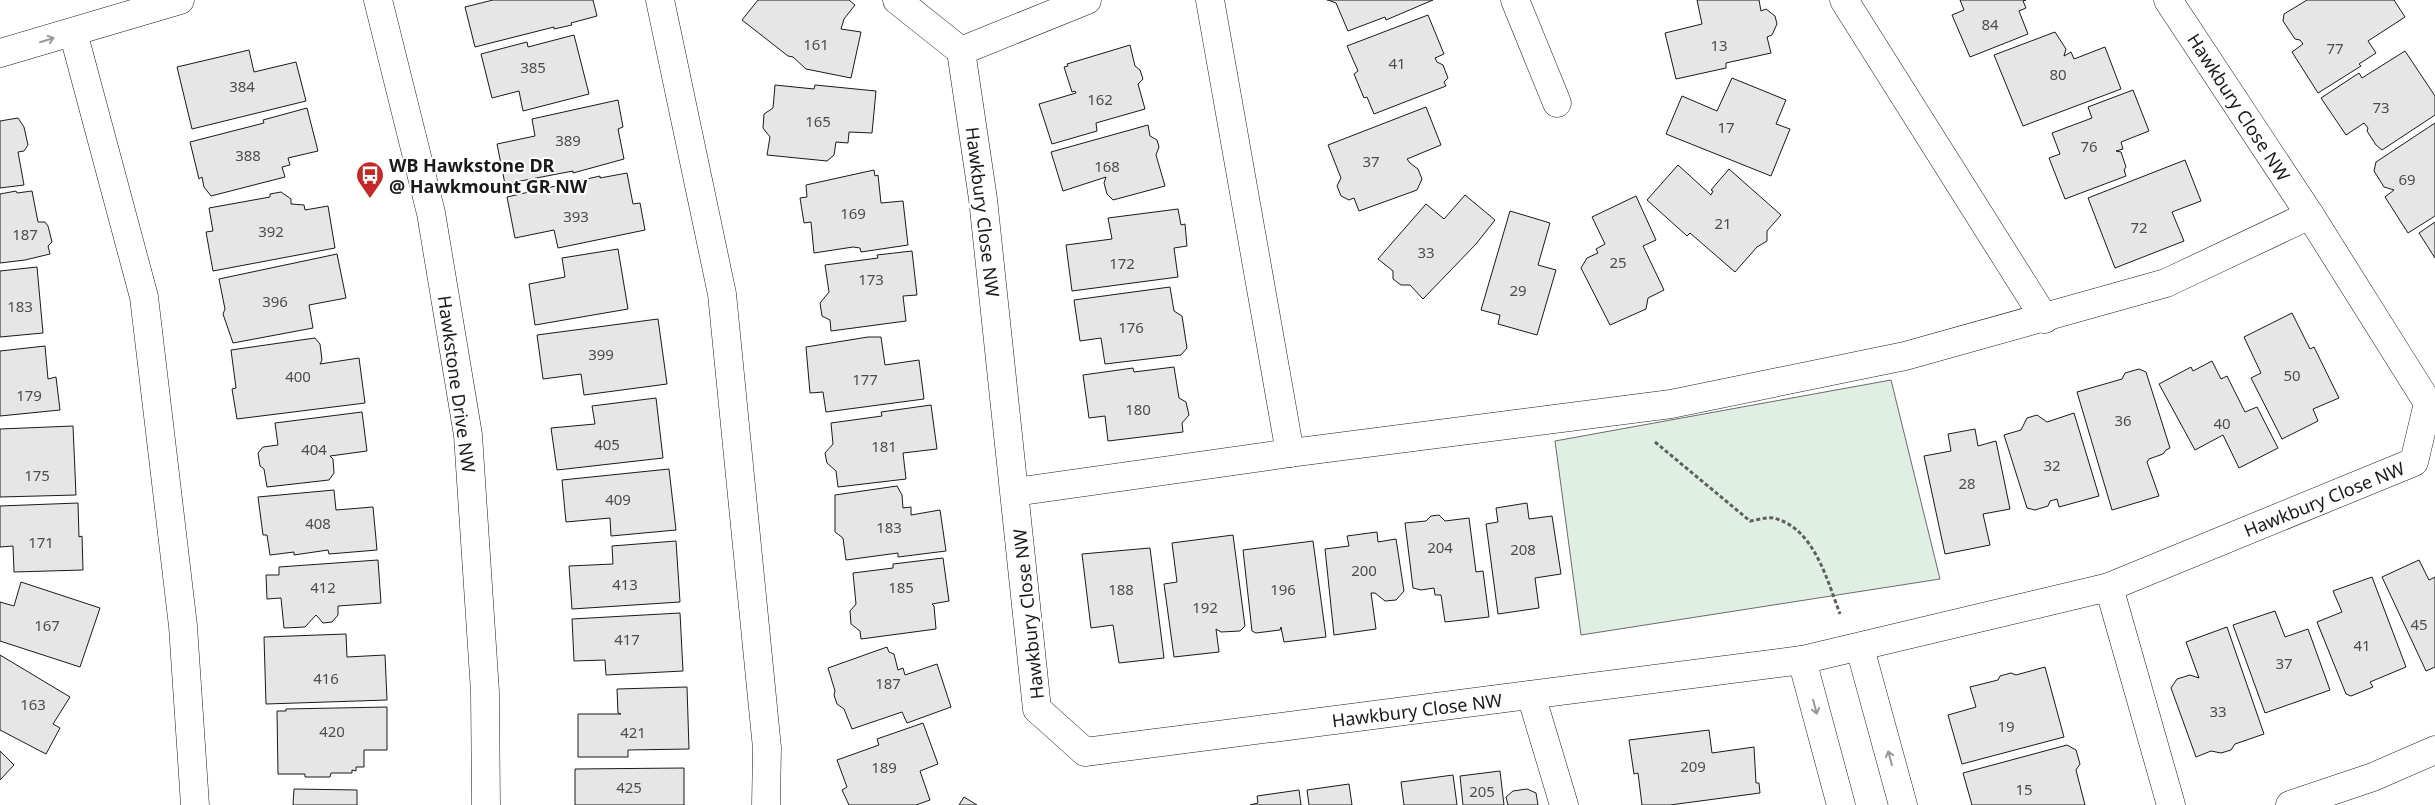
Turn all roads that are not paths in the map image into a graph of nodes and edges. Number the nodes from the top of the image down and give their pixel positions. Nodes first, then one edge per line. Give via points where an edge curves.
1 (180, 0) edge
2 (378, 0) edge
3 (660, 0) edge
4 (897, 0) edge
5 (1087, 0) edge
6 (1210, 0) edge
7 (1515, 0) edge
8 (1844, 0) edge
9 (2168, 0) edge
10 (72, 32) junction
11 (961, 51) junction
12 (0, 54) edge
13 (1558, 104) dead end
14 (2310, 215) junction
15 (2045, 319) junction
16 (1290, 453) junction
17 (1015, 492) junction
18 (2109, 588) junction
19 (1860, 648) junction
20 (1802, 660) junction
21 (1531, 696) junction
22 (2435, 750) edge
23 (195, 805) edge
24 (486, 805) edge
25 (766, 805) edge
26 (1564, 805) edge
27 (1841, 805) edge
28 (1903, 805) edge
29 (2171, 805) edge
30 (2290, 805) edge

1 - 10 street
2 - 24 street, Hawkstone Drive NW via 431,213 468,435 485,692
3 - 25 street via 722,294 767,748
4 - 11 street
5 - 11 street
6 - 16 street
7 - 13 street
8 - 15 street
9 - 14 street, Hawkbury Close NW
12 -> 10 street
10 - 23 street via 144,297 183,626
11 - 17 street, Hawkbury Close NW via 983,199
14 - 15 street via 2166,284
14 - 18 street, Hawkbury Close NW via 2428,403 2414,462
15 - 16 street via 1905,356 1671,404
16 - 17 street
17 - 21 street, Hawkbury Close NW via 1037,709 1085,752
18 - 19 street, Hawkbury Close NW
18 - 29 street
19 - 20 street, Hawkbury Close NW
28 -> 19 street
20 - 21 street, Hawkbury Close NW
20 -> 27 street
21 - 26 street
22 - 30 street via 2373,777

